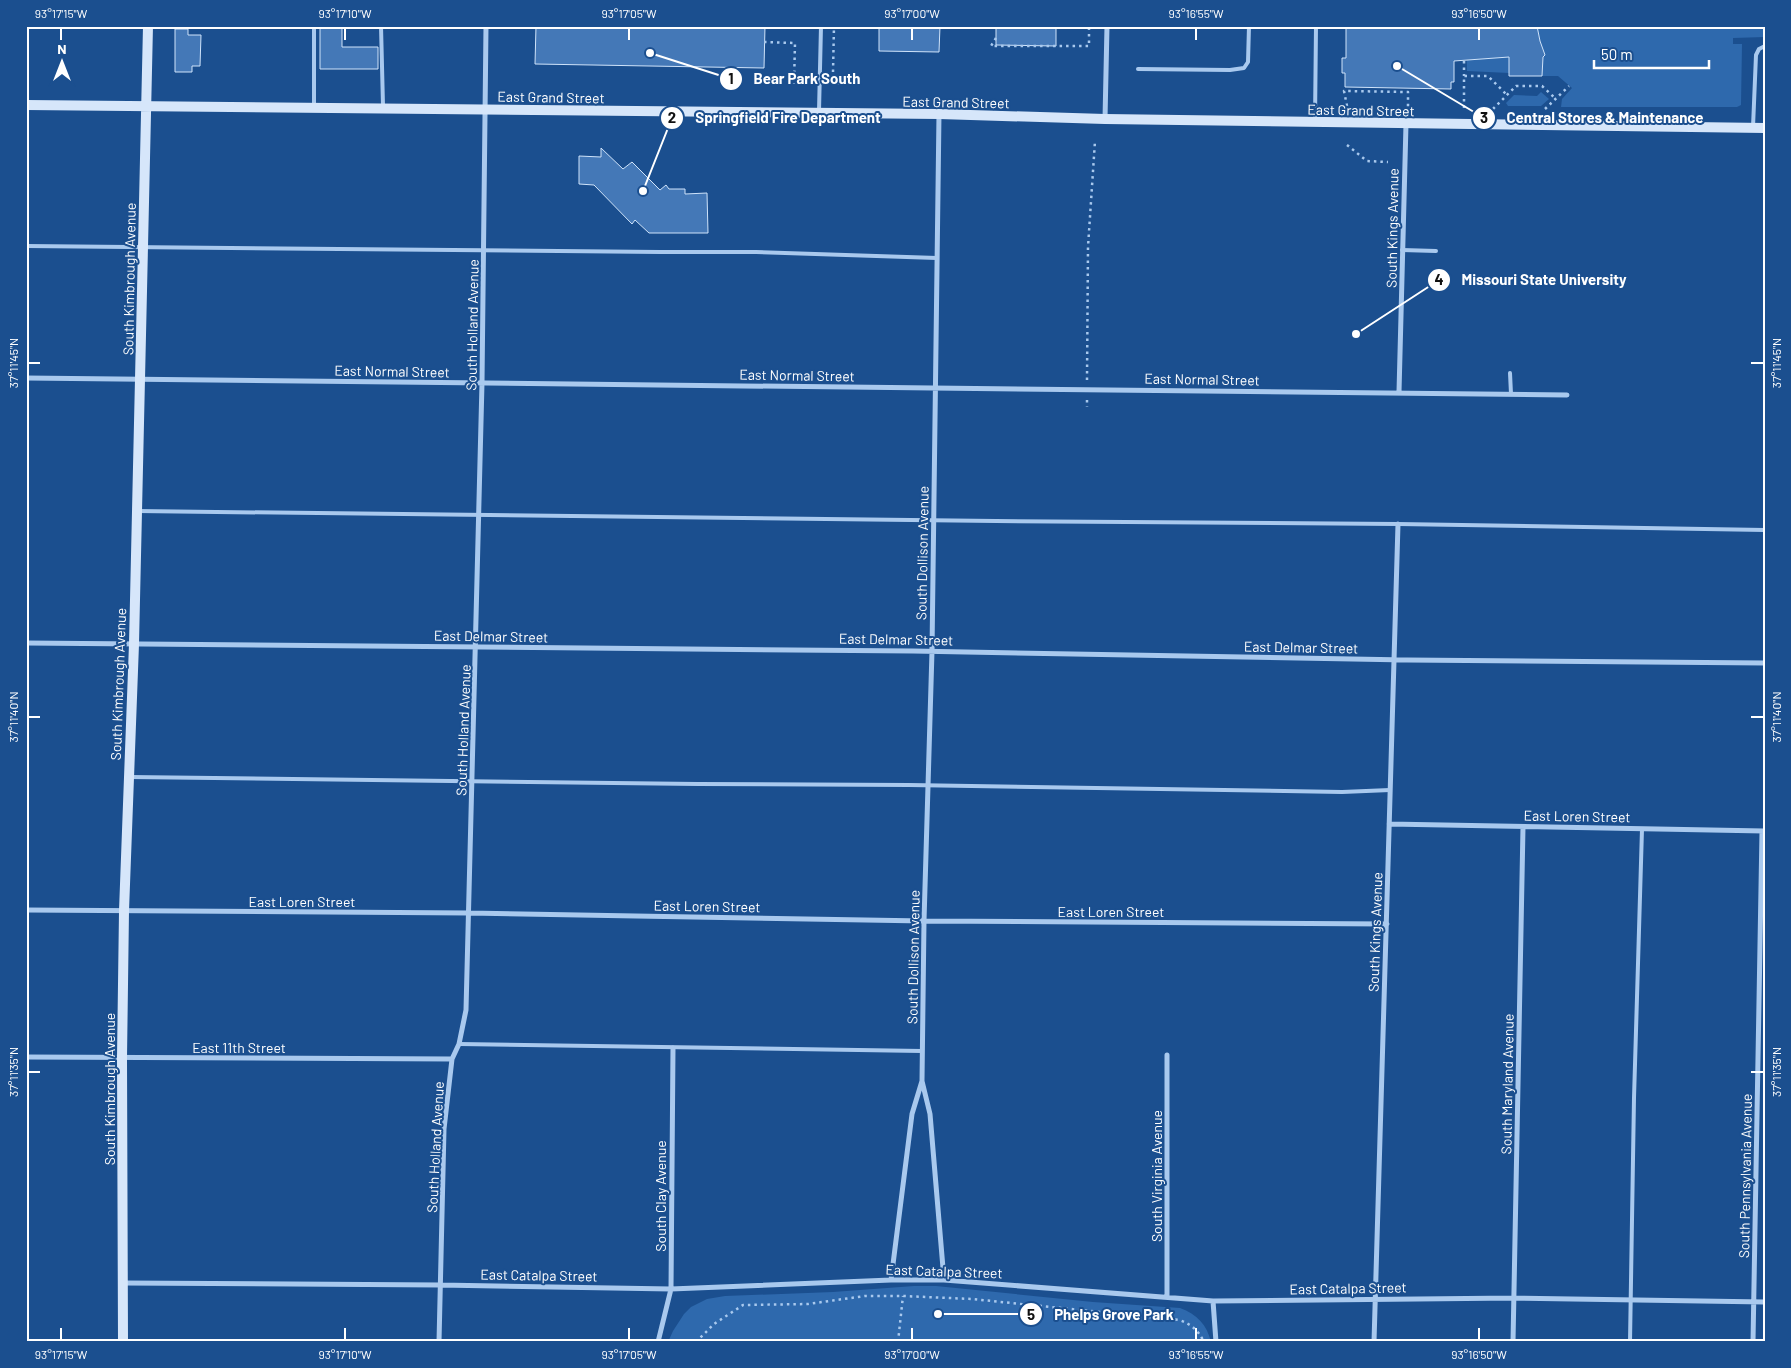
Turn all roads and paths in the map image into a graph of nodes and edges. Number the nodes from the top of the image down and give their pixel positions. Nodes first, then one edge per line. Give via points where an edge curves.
1 (148, 26) edge
2 (314, 26) edge
3 (381, 26) edge
4 (486, 26) edge
5 (821, 26) edge
6 (834, 26) edge
7 (1090, 26) edge
8 (1107, 26) edge
9 (1248, 26) edge
10 (1316, 26) edge
11 (996, 38) dead end
12 (764, 42) dead end
13 (1765, 46) edge
14 (1464, 61) dead end
15 (1138, 69) dead end
16 (833, 72) dead end
17 (1464, 76) junction
18 (830, 82) dead end
19 (794, 84) dead end
20 (841, 84) dead end
21 (1569, 86) dead end
22 (1507, 95) junction
23 (1556, 99) junction
24 (26, 105) edge
25 (146, 106) junction
26 (1346, 106) dead end
27 (1408, 107) dead end
28 (314, 108) junction
29 (1464, 108) dead end
30 (1493, 108) dead end
31 (1545, 109) dead end
32 (383, 110) junction
33 (486, 110) junction
34 (819, 113) junction
35 (939, 114) junction
36 (1105, 119) junction
37 (1315, 123) junction
38 (1406, 124) junction
39 (1753, 128) junction
40 (1765, 128) edge
41 (1095, 142) dead end
42 (1346, 144) dead end
43 (1388, 162) dead end
44 (26, 246) edge
45 (142, 247) junction
46 (484, 250) junction
47 (1402, 250) junction
48 (1436, 251) dead end
49 (937, 258) junction
50 (1510, 374) dead end
51 (26, 378) edge
52 (140, 380) junction
53 (482, 383) junction
54 (936, 388) junction
55 (1087, 389) junction
56 (1399, 392) junction
57 (1511, 394) junction
58 (1567, 395) dead end
59 (137, 510) junction
60 (479, 514) junction
61 (934, 520) junction
62 (1398, 524) junction
63 (1765, 530) edge
64 (26, 643) edge
65 (134, 644) junction
66 (476, 648) junction
67 (932, 651) junction
68 (1394, 660) junction
69 (1765, 663) edge
70 (129, 777) junction
71 (472, 781) junction
72 (928, 785) junction
73 (1390, 790) junction
74 (1389, 824) junction
75 (1523, 827) junction
76 (1642, 828) junction
77 (1763, 830) edge
78 (26, 910) edge
79 (124, 911) junction
80 (469, 913) junction
81 (924, 921) junction
82 (1386, 924) junction
83 (459, 1044) junction
84 (673, 1048) junction
85 (922, 1050) junction
86 (1167, 1055) dead end
87 (26, 1057) edge
88 (122, 1058) junction
89 (452, 1059) junction
90 (922, 1081) junction
91 (891, 1280) junction
92 (944, 1280) junction
93 (122, 1283) junction
94 (440, 1285) junction
95 (671, 1289) junction
96 (903, 1296) junction
97 (1167, 1296) junction
98 (1515, 1298) junction
99 (1375, 1299) junction
100 (1631, 1300) junction
101 (1213, 1301) junction
102 (1755, 1302) junction
103 (1765, 1302) edge
104 (123, 1342) edge
105 (439, 1342) edge
106 (658, 1342) edge
107 (696, 1342) edge
108 (898, 1342) edge
109 (1204, 1342) edge
110 (1216, 1342) edge
111 (1374, 1342) edge
112 (1513, 1342) edge
113 (1630, 1342) edge
114 (1754, 1342) edge

1 - 25 main road, South Kimbrough Avenue
2 - 28 lane
3 - 32 lane
4 - 33 street, South Holland Avenue
5 - 34 lane
6 - 16 path
7 - 11 path via 1089,46 991,46
8 - 36 street
9 - 15 lane via 1248,62 1244,68
10 - 37 lane
12 - 19 path via 796,44
13 - 39 lane via 1756,56
14 - 17 path
17 - 22 path via 1488,76
17 - 29 path
18 - 20 path
21 - 23 path
22 - 23 path via 1516,86 1542,86
22 - 30 path
23 - 31 path
24 - 25 main road, East Grand Street
25 - 28 main road, East Grand Street
25 - 45 main road, South Kimbrough Avenue
26 - 27 path via 1344,91 1408,92
28 - 32 main road, East Grand Street
32 - 33 main road, East Grand Street
33 - 34 main road, East Grand Street
33 - 46 street, South Holland Avenue
34 - 35 main road, East Grand Street
35 - 36 main road, East Grand Street
35 - 49 street, South Dollison Avenue
36 - 37 main road, East Grand Street
37 - 38 main road, East Grand Street
38 - 39 main road, East Grand Street
38 - 47 street, South Kings Avenue
39 - 40 main road, East Grand Street
41 - 55 path via 1088,247
42 - 43 path via 1367,161
44 - 45 lane
45 - 46 lane
45 - 52 main road, South Kimbrough Avenue
46 - 49 lane via 756,252
46 - 53 street, South Holland Avenue
47 - 48 lane
47 - 56 street, South Kings Avenue
49 - 54 street, South Dollison Avenue
50 - 57 lane
51 - 52 street, East Normal Street
52 - 53 street, East Normal Street
52 - 59 main road, South Kimbrough Avenue
53 - 54 street, East Normal Street
53 - 60 street, South Holland Avenue
54 - 55 street, East Normal Street
54 - 61 street, South Dollison Avenue
55 - 56 street, East Normal Street
56 - 57 street, East Normal Street
57 - 58 street, East Normal Street
59 - 60 lane
59 - 65 main road, South Kimbrough Avenue
60 - 61 lane
60 - 66 street, South Holland Avenue
61 - 62 lane
61 - 67 street, South Dollison Avenue
62 - 63 lane
62 - 68 street, South Kings Avenue
64 - 65 street, East Delmar Street
65 - 66 street, East Delmar Street
65 - 70 main road, South Kimbrough Avenue
66 - 67 street, East Delmar Street
66 - 71 street, South Holland Avenue
67 - 68 street, East Delmar Street
67 - 72 street, South Dollison Avenue
68 - 69 street, East Delmar Street
68 - 73 street, South Kings Avenue
70 - 71 lane
70 - 79 main road, South Kimbrough Avenue
71 - 72 lane
71 - 80 street, South Holland Avenue
72 - 73 lane via 1342,792
72 - 81 street, South Dollison Avenue
73 - 74 street, South Kings Avenue
74 - 75 street, East Loren Street
74 - 82 street, South Kings Avenue
75 - 76 street, East Loren Street
75 - 98 street, South Maryland Avenue
76 - 77 street, East Loren Street
76 - 100 lane
77 - 102 street, South Pennsylvania Avenue
78 - 79 street, East Loren Street
79 - 80 street, East Loren Street
79 - 88 main road, South Kimbrough Avenue
80 - 81 street, East Loren Street
80 - 83 street, South Holland Avenue via 466,1010
81 - 82 street, East Loren Street
81 - 85 street, South Dollison Avenue
82 - 99 street, South Kings Avenue
83 - 84 lane
83 - 89 street, South Holland Avenue
84 - 85 lane
84 - 95 street, South Clay Avenue
85 - 90 street, South Dollison Avenue
86 - 97 street, South Virginia Avenue
87 - 88 street, East 11th Street
88 - 89 street, East 11th Street
88 - 93 main road, South Kimbrough Avenue
89 - 94 street, South Holland Avenue via 444,1129
90 - 91 street, South Dollison Avenue via 912,1114
90 - 92 street, South Dollison Avenue via 930,1114
91 - 92 street, East Catalpa Street
91 - 95 street, East Catalpa Street
92 - 97 street, East Catalpa Street
93 - 94 street, East Catalpa Street
93 - 104 main road, South Kimbrough Avenue
94 - 95 street, East Catalpa Street
94 - 105 street, South Holland Avenue
95 - 106 street, South Clay Avenue
96 - 107 path via 865,1296 808,1304 743,1305 714,1324
96 - 108 path
96 - 109 path via 972,1299 1179,1320 1200,1333
97 - 101 street, East Catalpa Street
98 - 99 street, East Catalpa Street
98 - 100 street, East Catalpa Street
98 - 112 street, South Maryland Avenue
99 - 101 street, East Catalpa Street
99 - 111 street, South Kings Avenue
100 - 102 street, East Catalpa Street
100 - 113 lane
101 - 110 street
102 - 103 street, East Catalpa Street
102 - 114 street, South Pennsylvania Avenue

